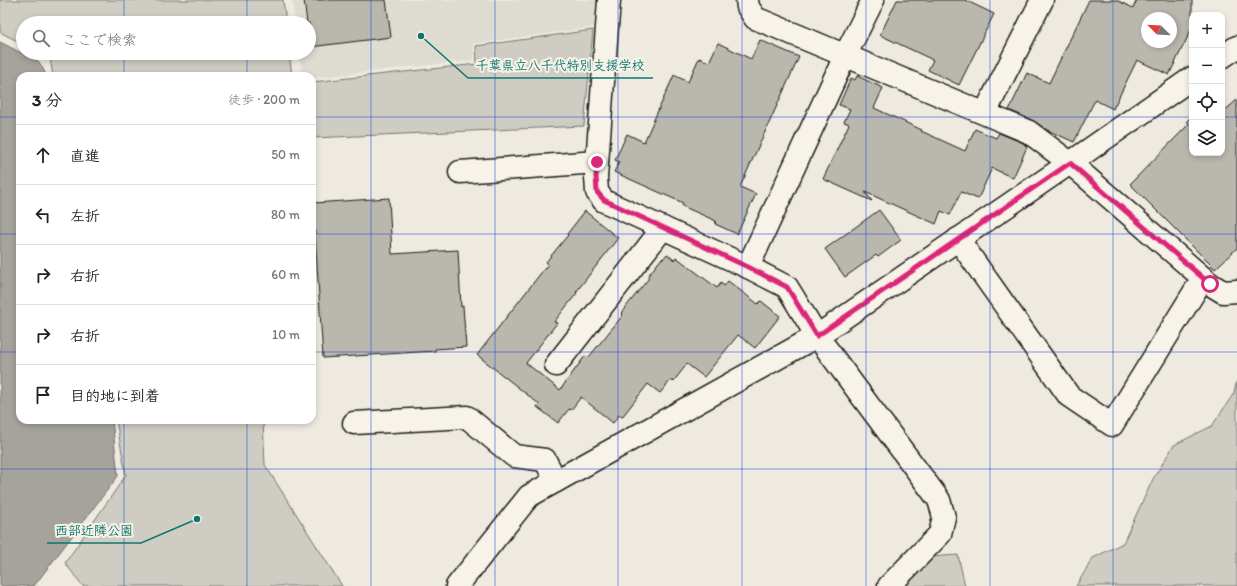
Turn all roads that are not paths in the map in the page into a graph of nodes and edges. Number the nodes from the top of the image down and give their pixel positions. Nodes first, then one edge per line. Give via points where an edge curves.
1 (609, 0) edge
2 (747, 0) edge
3 (873, 0) edge
4 (1042, 0) edge
5 (1237, 47) edge
6 (1225, 55) edge
7 (845, 56) junction
8 (1189, 80) edge
9 (985, 113) junction
10 (597, 162) junction
11 (1070, 163) junction
12 (460, 172) dead end
13 (663, 228) junction
14 (958, 240) junction
15 (748, 267) junction
16 (1203, 278) junction
17 (1237, 291) edge
18 (817, 336) junction
19 (556, 365) dead end
20 (354, 423) dead end
21 (556, 481) junction
22 (457, 586) edge
23 (889, 586) edge

1 - 10 street
2 - 7 street via 748,7 756,18
3 - 7 street
4 - 9 street
5 - 6 street
7 - 9 street
7 - 15 street
8 - 11 street
9 - 11 street via 1029,132
10 - 12 street
10 - 13 street via 597,192 604,200
11 - 14 street
11 - 16 street
13 - 15 street
13 - 19 street
14 - 16 street via 1069,396 1112,425
14 - 18 street
15 - 18 street via 787,287
16 - 17 street via 1223,292
18 - 21 street
18 - 23 street via 939,500 944,517 940,534
20 - 21 street via 467,417 514,456 545,460
21 - 22 street via 529,496

